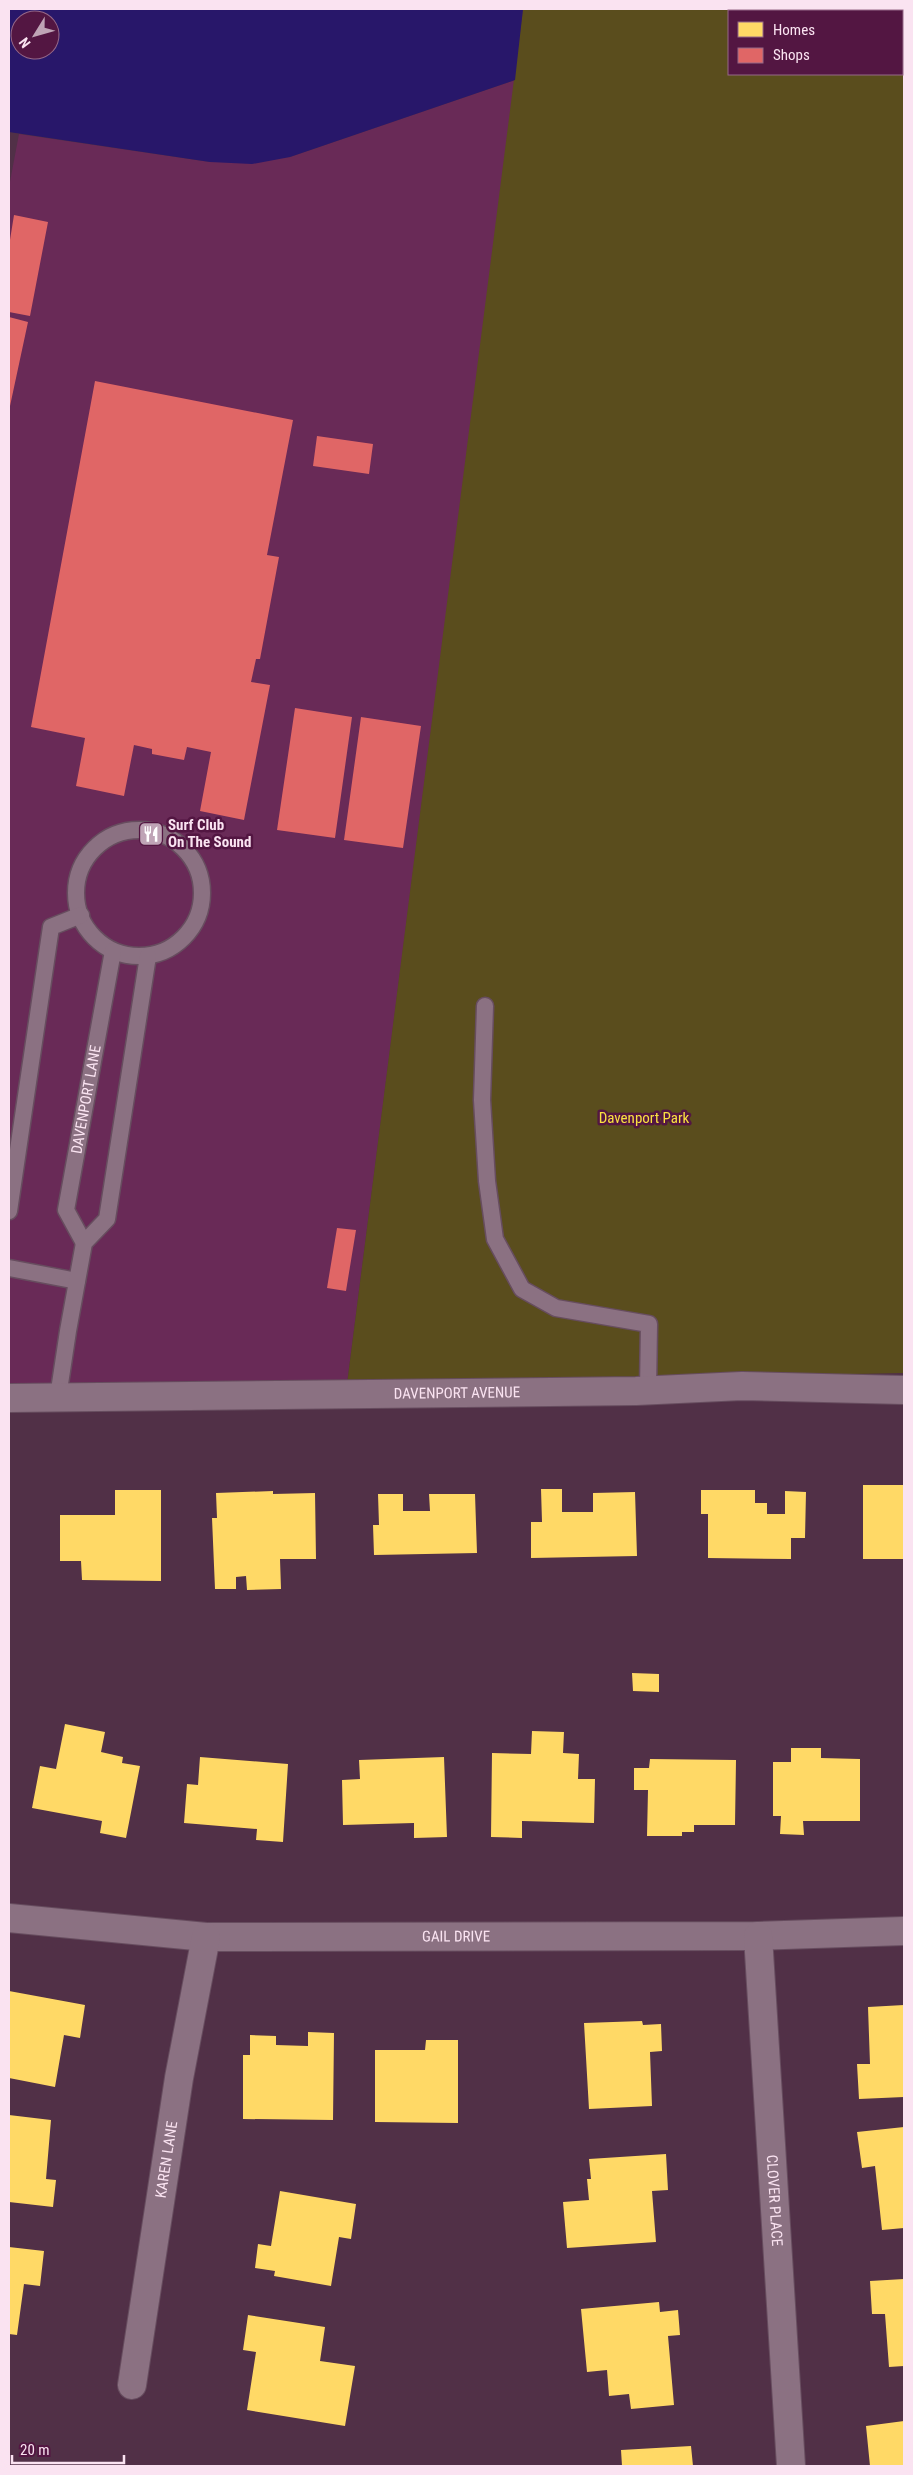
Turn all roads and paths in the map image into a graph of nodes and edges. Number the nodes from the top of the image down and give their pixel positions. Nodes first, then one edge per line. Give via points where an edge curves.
1 (81, 915) junction
2 (113, 951) junction
3 (148, 956) junction
4 (485, 1006) dead end
5 (9, 1210) edge
6 (84, 1243) junction
7 (9, 1268) edge
8 (77, 1281) junction
9 (648, 1390) junction
10 (904, 1390) edge
11 (58, 1397) junction
12 (9, 1398) edge
13 (9, 1918) edge
14 (904, 1932) edge
15 (758, 1936) junction
16 (206, 1937) junction
17 (132, 2385) dead end
18 (790, 2466) edge

1 - 2 lane via 96,940
1 - 3 lane via 76,902 77,881 85,861 98,845 117,834 137,830 158,833 177,842 192,858 200,877 202,898 197,919 186,937 168,950
1 - 5 lane via 50,927
2 - 3 lane
2 - 6 lane, DAVENPORT LANE via 66,1210
3 - 6 lane via 107,1219
4 - 9 lane via 482,1100 487,1181 495,1239 522,1289 556,1308 649,1324
6 - 8 lane
7 - 8 lane
8 - 11 lane
9 - 10 street, DAVENPORT AVENUE via 742,1386
9 - 11 street, DAVENPORT AVENUE
11 - 12 street, DAVENPORT AVENUE
13 - 16 street, GAIL DRIVE
14 - 15 street, GAIL DRIVE
15 - 16 street, GAIL DRIVE
15 - 18 street, CLOVER PLACE
16 - 17 street, KAREN LANE via 179,2078

